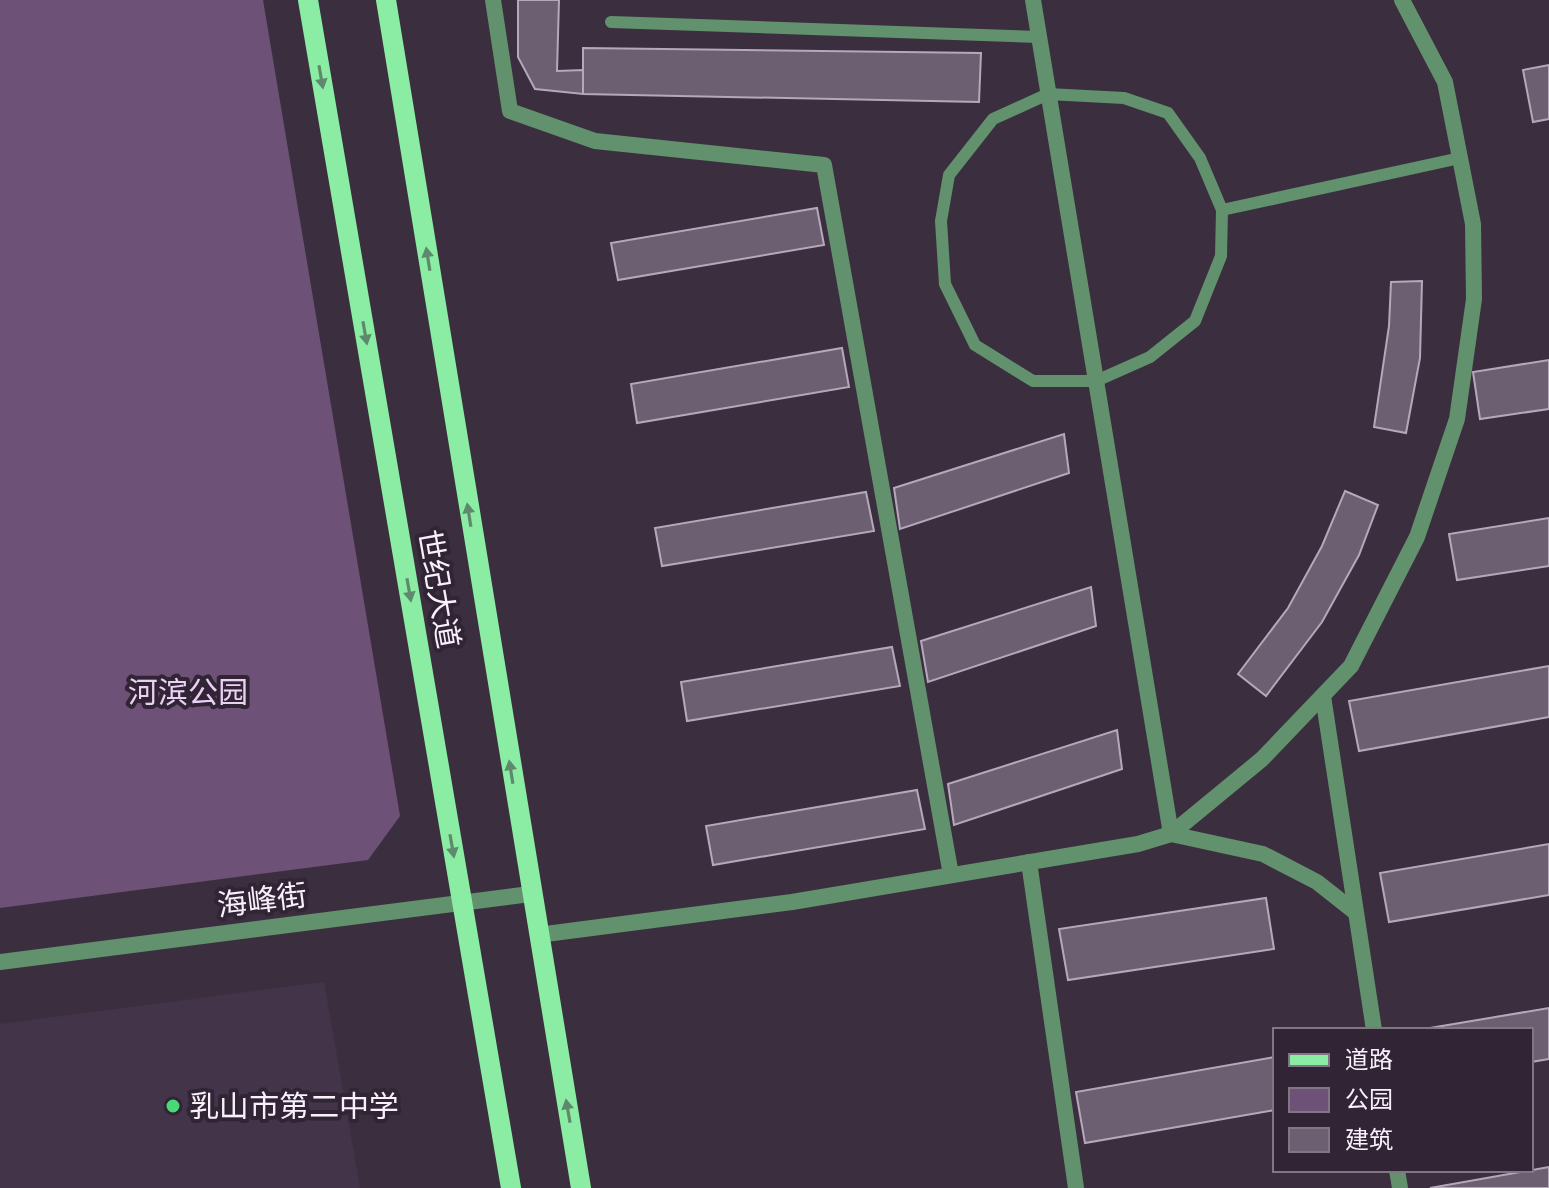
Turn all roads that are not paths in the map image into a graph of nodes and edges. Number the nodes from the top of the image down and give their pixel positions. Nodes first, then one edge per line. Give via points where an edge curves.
1 (308, 0) edge
2 (386, 0) edge
3 (493, 0) edge
4 (1033, 0) edge
5 (1402, 0) edge
6 (611, 22) dead end
7 (1039, 37) junction
8 (1048, 94) junction
9 (1460, 158) junction
10 (1222, 210) junction
11 (1096, 381) junction
12 (1323, 696) junction
13 (1171, 834) junction
14 (1029, 862) junction
15 (951, 875) junction
16 (530, 894) junction
17 (462, 903) junction
18 (1355, 912) junction
19 (538, 935) junction
20 (0, 962) edge
21 (1374, 1028) edge
22 (511, 1188) edge
23 (581, 1188) edge
24 (1076, 1188) edge

1 -> 17 main road, 世纪大道
16 -> 2 main road, 世纪大道
3 - 15 street via 510,111 595,141 824,165
4 - 7 street
5 - 9 street via 1445,82
6 - 7 lane
7 - 8 street
8 - 10 lane via 1124,98 1168,113 1200,158
8 - 11 street
8 - 11 lane via 993,119 949,175 941,221 945,284 975,345 1033,381
9 - 10 lane
9 - 12 street via 1473,224 1474,299 1457,419 1417,537 1351,666
10 - 11 lane via 1221,256 1195,321 1150,357
11 - 13 street
12 - 13 street via 1262,759
12 - 18 street
13 - 14 street
13 - 18 street via 1263,854 1317,882
14 - 15 street
14 - 24 street
15 - 19 street
16 - 17 street, 海峰街
16 - 19 main road, 世纪大道
17 - 20 street, 海峰街
17 - 22 main road, 世纪大道
18 - 21 street
23 -> 19 main road, 世纪大道

